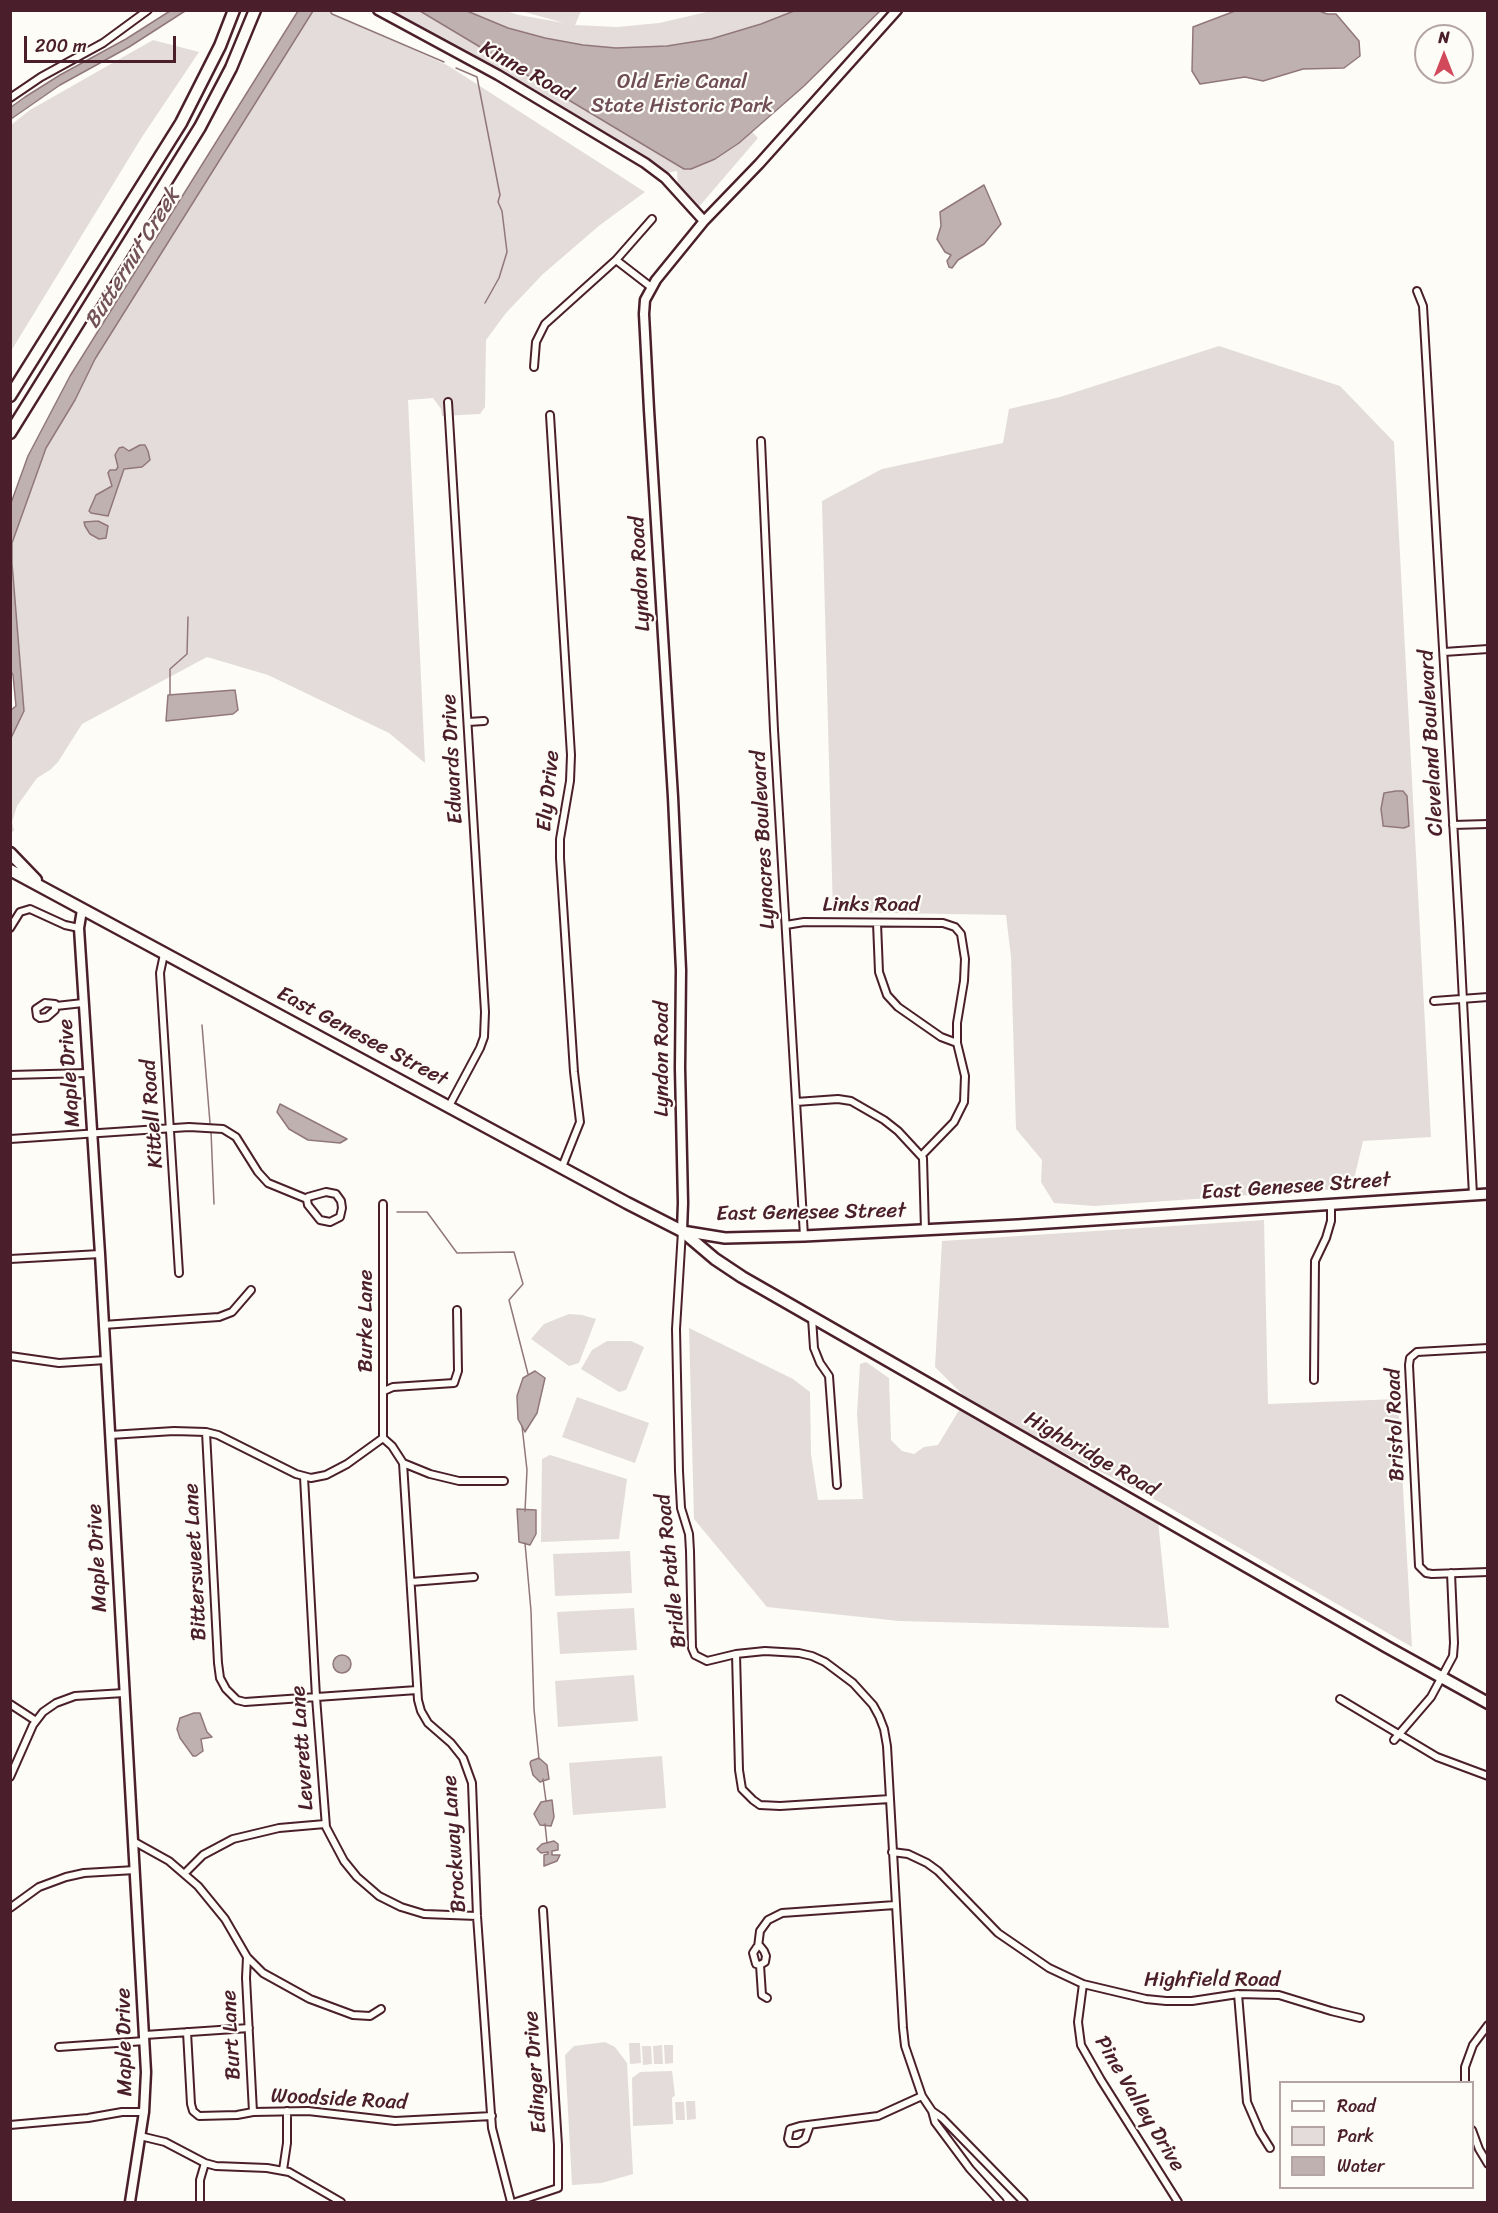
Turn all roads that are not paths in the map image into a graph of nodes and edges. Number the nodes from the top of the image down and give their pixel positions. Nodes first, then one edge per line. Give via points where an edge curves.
1 (148, 10) edge
2 (234, 10) edge
3 (255, 10) edge
4 (378, 10) edge
5 (897, 10) edge
6 (10, 98) edge
7 (652, 219) dead end
8 (704, 221) junction
9 (616, 260) junction
10 (651, 287) junction
11 (1417, 291) dead end
12 (534, 367) dead end
13 (10, 396) edge
14 (448, 402) dead end
15 (550, 415) dead end
16 (10, 434) edge
17 (761, 441) dead end
18 (1488, 649) edge
19 (1444, 652) junction
20 (484, 721) dead end
21 (468, 722) junction
22 (1488, 824) edge
23 (1453, 825) junction
24 (10, 853) edge
25 (10, 870) edge
26 (42, 887) junction
27 (82, 910) junction
28 (877, 923) junction
29 (786, 925) junction
30 (10, 928) edge
31 (79, 928) junction
32 (164, 954) junction
33 (1488, 997) edge
34 (1463, 999) junction
35 (1434, 1001) dead end
36 (83, 1003) junction
37 (56, 1006) dead end
38 (957, 1043) junction
39 (88, 1074) junction
40 (10, 1075) edge
41 (796, 1102) junction
42 (449, 1106) junction
43 (170, 1128) junction
44 (92, 1133) junction
45 (10, 1139) edge
46 (921, 1155) junction
47 (562, 1167) junction
48 (1488, 1194) edge
49 (1473, 1195) junction
50 (307, 1199) junction
51 (383, 1204) dead end
52 (1331, 1204) junction
53 (925, 1230) junction
54 (682, 1231) junction
55 (804, 1236) junction
56 (100, 1254) junction
57 (10, 1259) edge
58 (179, 1273) dead end
59 (251, 1290) dead end
60 (458, 1310) dead end
61 (812, 1318) junction
62 (104, 1325) junction
63 (1488, 1348) edge
64 (10, 1356) edge
65 (106, 1360) junction
66 (1314, 1380) dead end
67 (384, 1391) junction
68 (206, 1432) junction
69 (110, 1435) junction
70 (383, 1438) junction
71 (403, 1463) junction
72 (304, 1477) junction
73 (504, 1481) dead end
74 (837, 1485) dead end
75 (1488, 1572) edge
76 (1451, 1574) junction
77 (474, 1577) dead end
78 (411, 1582) junction
79 (736, 1654) junction
80 (1442, 1678) junction
81 (417, 1690) junction
82 (124, 1693) junction
83 (316, 1697) junction
84 (1340, 1699) dead end
85 (1488, 1703) edge
86 (10, 1704) edge
87 (36, 1721) junction
88 (1396, 1737) junction
89 (1488, 1776) edge
90 (10, 1777) edge
91 (890, 1799) junction
92 (325, 1824) junction
93 (133, 1841) junction
94 (892, 1852) junction
95 (135, 1870) junction
96 (184, 1873) junction
97 (895, 1905) junction
98 (10, 1908) edge
99 (543, 1910) dead end
100 (477, 1916) junction
101 (758, 1947) junction
102 (247, 1957) junction
103 (760, 1965) junction
104 (1083, 1984) junction
105 (1238, 1994) junction
106 (767, 1998) dead end
107 (381, 2009) dead end
108 (1360, 2018) dead end
109 (1488, 2025) edge
110 (249, 2028) junction
111 (187, 2032) junction
112 (145, 2038) junction
113 (60, 2046) dead end
114 (1465, 2081) edge
115 (922, 2097) junction
116 (287, 2111) junction
117 (932, 2111) junction
118 (144, 2112) junction
119 (253, 2112) junction
120 (492, 2116) junction
121 (10, 2125) edge
122 (810, 2125) dead end
123 (1474, 2133) edge
124 (140, 2136) junction
125 (1270, 2148) dead end
126 (205, 2163) junction
127 (1488, 2164) edge
128 (283, 2170) junction
129 (130, 2202) edge
130 (200, 2202) edge
131 (341, 2202) edge
132 (511, 2202) edge
133 (516, 2202) edge
134 (1000, 2202) edge
135 (1024, 2202) edge
136 (1178, 2202) edge

1 - 6 street via 103,43
2 - 13 highway via 181,123
3 - 16 highway via 200,127
4 - 8 street, Kinne Road via 505,79 645,163 665,178
5 - 8 street, Lyndon Road
7 - 9 street
8 - 10 street, Lyndon Road
9 - 10 street
9 - 12 street via 545,324 536,342
10 - 54 street, Lyndon Road via 644,314 681,970
11 - 19 street, Cleveland Boulevard via 1424,306
14 - 21 street, Edwards Drive
15 - 47 street, Ely Drive via 571,755 560,858 580,1122
17 - 29 street, Lynacres Boulevard
18 - 19 street
19 - 23 street, Cleveland Boulevard
20 - 21 street
21 - 42 street, Edwards Drive via 485,1026 480,1048
22 - 23 street
23 - 34 street, Cleveland Boulevard
24 - 26 highway
25 - 26 highway, East Genesee Street
26 - 27 highway, East Genesee Street
27 - 31 street, Maple Drive
27 - 32 highway, East Genesee Street
28 - 29 street, Links Road
28 - 38 street via 879,972 887,995 941,1037
28 - 38 street, Links Road via 943,923 961,934 964,959
29 - 41 street, Lynacres Boulevard
30 - 31 street via 20,912 30,909
31 - 36 street, Maple Drive
32 - 42 highway, East Genesee Street
32 - 43 street, Kittell Road via 160,973
33 - 34 street
34 - 35 street
34 - 49 street, Cleveland Boulevard
36 - 37 street
36 - 39 street, Maple Drive
38 - 46 street via 965,1076 964,1102 954,1122
39 - 40 street
39 - 44 street, Maple Drive
41 - 46 street via 838,1099 855,1103 884,1120
41 - 55 street, Lynacres Boulevard
42 - 47 highway, East Genesee Street
43 - 44 street
43 - 50 street via 210,1127 231,1132 268,1183
43 - 58 street, Kittell Road
44 - 45 street
44 - 56 street, Maple Drive
46 - 53 street via 925,1166
47 - 54 highway, East Genesee Street
48 - 49 main road, East Genesee Street
49 - 52 main road, East Genesee Street
50 - 50 street via 326,1192 336,1194 341,1201 340,1217 330,1222 320,1220
51 - 67 street, Burke Lane
52 - 53 main road, East Genesee Street
52 - 66 street via 1328,1230 1315,1262
53 - 55 main road, East Genesee Street
54 - 55 main road, East Genesee Street via 725,1238
54 - 61 highway, Highbridge Road via 735,1273
54 - 79 street, Bridle Path Road via 676,1329 679,1471 681,1508 689,1534 692,1643 695,1654 707,1661
56 - 57 street
56 - 62 street, Maple Drive
59 - 62 street via 232,1312 219,1317
60 - 67 street via 458,1371 454,1383
61 - 74 street via 814,1348 829,1376
61 - 80 highway, Highbridge Road
62 - 65 street, Maple Drive
63 - 76 street, Bristol Road via 1417,1352 1410,1358 1418,1559 1422,1570
64 - 65 street via 59,1364
65 - 69 street, Maple Drive
67 - 70 street, Burke Lane
68 - 69 street
68 - 72 street
68 - 83 street, Bittersweet Lane via 220,1678 237,1700 245,1702
69 - 82 street, Maple Drive
70 - 71 street
70 - 72 street via 347,1464 326,1474
71 - 73 street via 450,1480
71 - 78 street, Brockway Lane
72 - 83 street, Leverett Lane
75 - 76 street
76 - 80 street via 1453,1656
77 - 78 street
78 - 81 street, Brockway Lane
79 - 91 street, Bridle Path Road via 805,1654 825,1662 854,1683 873,1705 884,1729
79 - 91 street via 739,1770 742,1789 753,1800 760,1805 780,1806
80 - 85 highway, Highbridge Road
80 - 88 street via 1425,1705
81 - 83 street
81 - 100 street, Brockway Lane via 428,1723 455,1746 469,1770
82 - 87 street via 62,1699
82 - 93 street, Maple Drive
83 - 92 street, Leverett Lane
84 - 88 street
86 - 87 street
87 - 90 street
88 - 89 street
91 - 94 street, Bridle Path Road
92 - 96 street via 279,1828 233,1839 203,1855
92 - 100 street, Leverett Lane via 344,1862 379,1896 424,1914
93 - 95 street, Maple Drive
93 - 96 street
94 - 97 street, Bridle Path Road
94 - 104 street, Highfield Road via 927,1863 1000,1935 1049,1968
95 - 98 street via 66,1877 39,1887
95 - 112 street, Maple Drive
96 - 102 street via 225,1919
97 - 101 street via 782,1913 768,1920 760,1931
97 - 115 street, Bridle Path Road via 903,2028
99 - 133 street, Edinger Drive via 558,2188
100 - 120 street, Brockway Lane
101 - 103 street via 753,1959
101 - 103 street via 763,1948 766,1956
102 - 107 street via 281,1984 334,2009 359,2016
102 - 110 street, Burt Lane
103 - 106 street via 762,1995
104 - 105 street, Highfield Road via 1166,2001
104 - 136 street, Pine Valley Drive via 1078,2022 1081,2045
105 - 108 street, Highfield Road via 1279,1995
105 - 125 street via 1247,2102
109 - 114 street via 1473,2045 1465,2067
110 - 111 street
110 - 119 street, Burt Lane
111 - 112 street
111 - 119 street, Woodside Road via 193,2111 199,2116
112 - 113 street
112 - 118 street, Maple Drive
115 - 117 street, Bridle Path Road
115 - 122 street via 878,2116
116 - 119 street, Woodside Road
116 - 120 street, Woodside Road via 391,2121
116 - 128 street
117 - 134 street, Bridle Path Road via 935,2122 957,2153
117 - 135 street, Bridle Path Road
118 - 121 street
118 - 124 street, Maple Drive
120 - 132 street, Brockway Lane
123 - 127 street
124 - 126 street via 165,2142
124 - 129 street, Maple Drive
126 - 128 street via 226,2168
126 - 130 street
128 - 131 street

